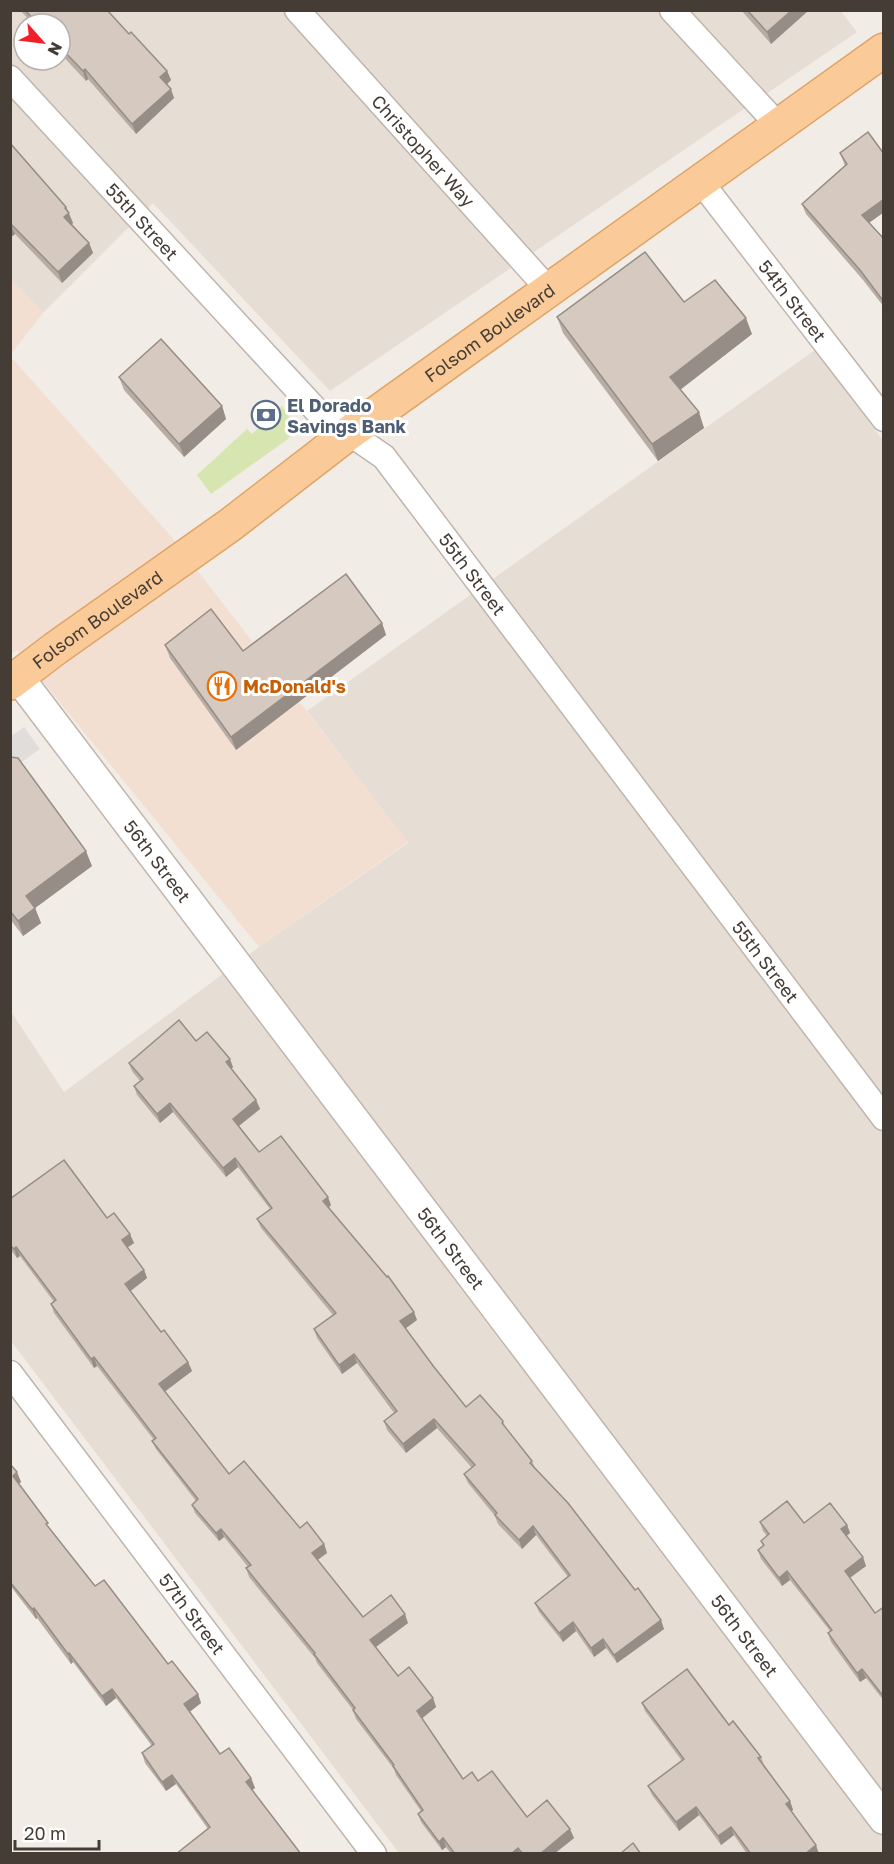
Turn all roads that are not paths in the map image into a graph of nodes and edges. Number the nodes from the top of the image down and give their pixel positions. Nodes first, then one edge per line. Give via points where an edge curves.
1 (297, 10) edge
2 (672, 10) edge
3 (884, 50) edge
4 (10, 78) edge
5 (778, 125) junction
6 (701, 182) junction
7 (549, 290) junction
8 (884, 419) edge
9 (349, 433) junction
10 (14, 680) edge
11 (884, 1118) edge
12 (10, 1373) edge
13 (884, 1819) edge
14 (374, 1854) edge

1 - 7 street, Christopher Way
2 - 5 street
3 - 5 main road, Folsom Boulevard
4 - 9 street, 55th Street via 317,411
5 - 6 main road, Folsom Boulevard
6 - 7 main road, Folsom Boulevard
6 - 8 street, 54th Street
7 - 9 main road, Folsom Boulevard
9 - 10 main road, Folsom Boulevard via 230,525
9 - 11 street, 55th Street via 384,457
10 - 13 street, 56th Street
12 - 14 street, 57th Street

